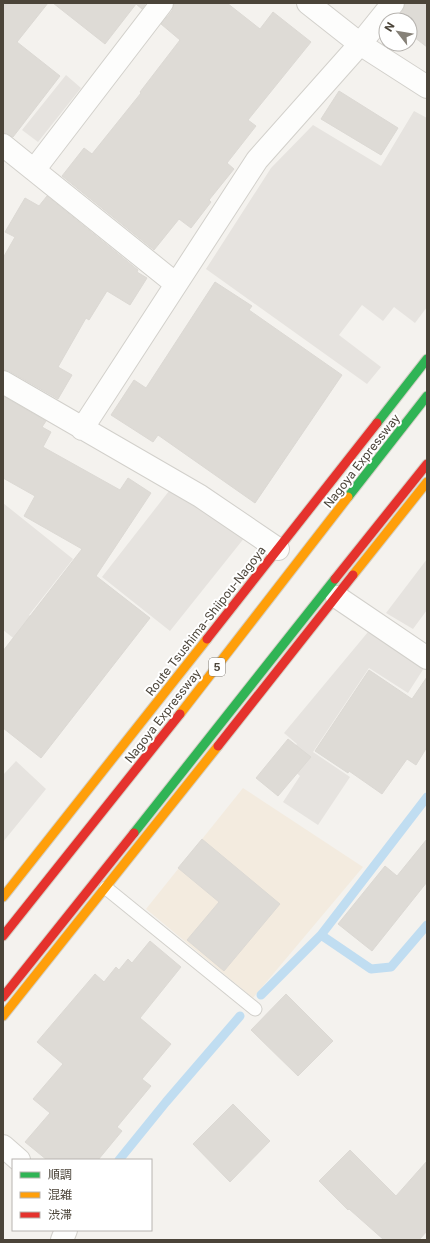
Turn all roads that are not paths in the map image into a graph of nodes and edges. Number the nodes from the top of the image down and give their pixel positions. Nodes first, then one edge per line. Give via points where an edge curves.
1 (162, 3) edge
2 (308, 3) edge
3 (393, 3) edge
4 (360, 44) junction
5 (427, 87) edge
6 (3, 145) edge
7 (34, 170) junction
8 (176, 284) junction
9 (427, 359) edge
10 (3, 382) edge
11 (427, 396) edge
12 (82, 429) junction
13 (427, 464) edge
14 (427, 482) edge
15 (278, 549) junction
16 (337, 597) junction
17 (427, 658) edge
18 (106, 888) junction
19 (3, 897) edge
20 (3, 936) edge
21 (3, 996) edge
22 (255, 1009) dead end
23 (3, 1016) edge
24 (3, 1146) edge
25 (18, 1159) edge

1 - 7 street
2 - 4 street
3 - 4 street
4 - 5 street
4 - 8 street via 257,160
6 - 7 street
7 - 8 street
8 - 12 street
9 - 15 main road, Route Tsushima-Shiipou-Nagoya
10 - 12 street
11 - 20 main road, Nagoya Expressway / 5 via 178,717
12 - 15 street via 200,496
13 - 21 main road
14 - 16 main road
15 - 19 main road, Route Tsushima-Shiipou-Nagoya
16 - 17 street
16 - 18 main road
18 - 22 lane
18 - 23 main road
24 - 25 street

